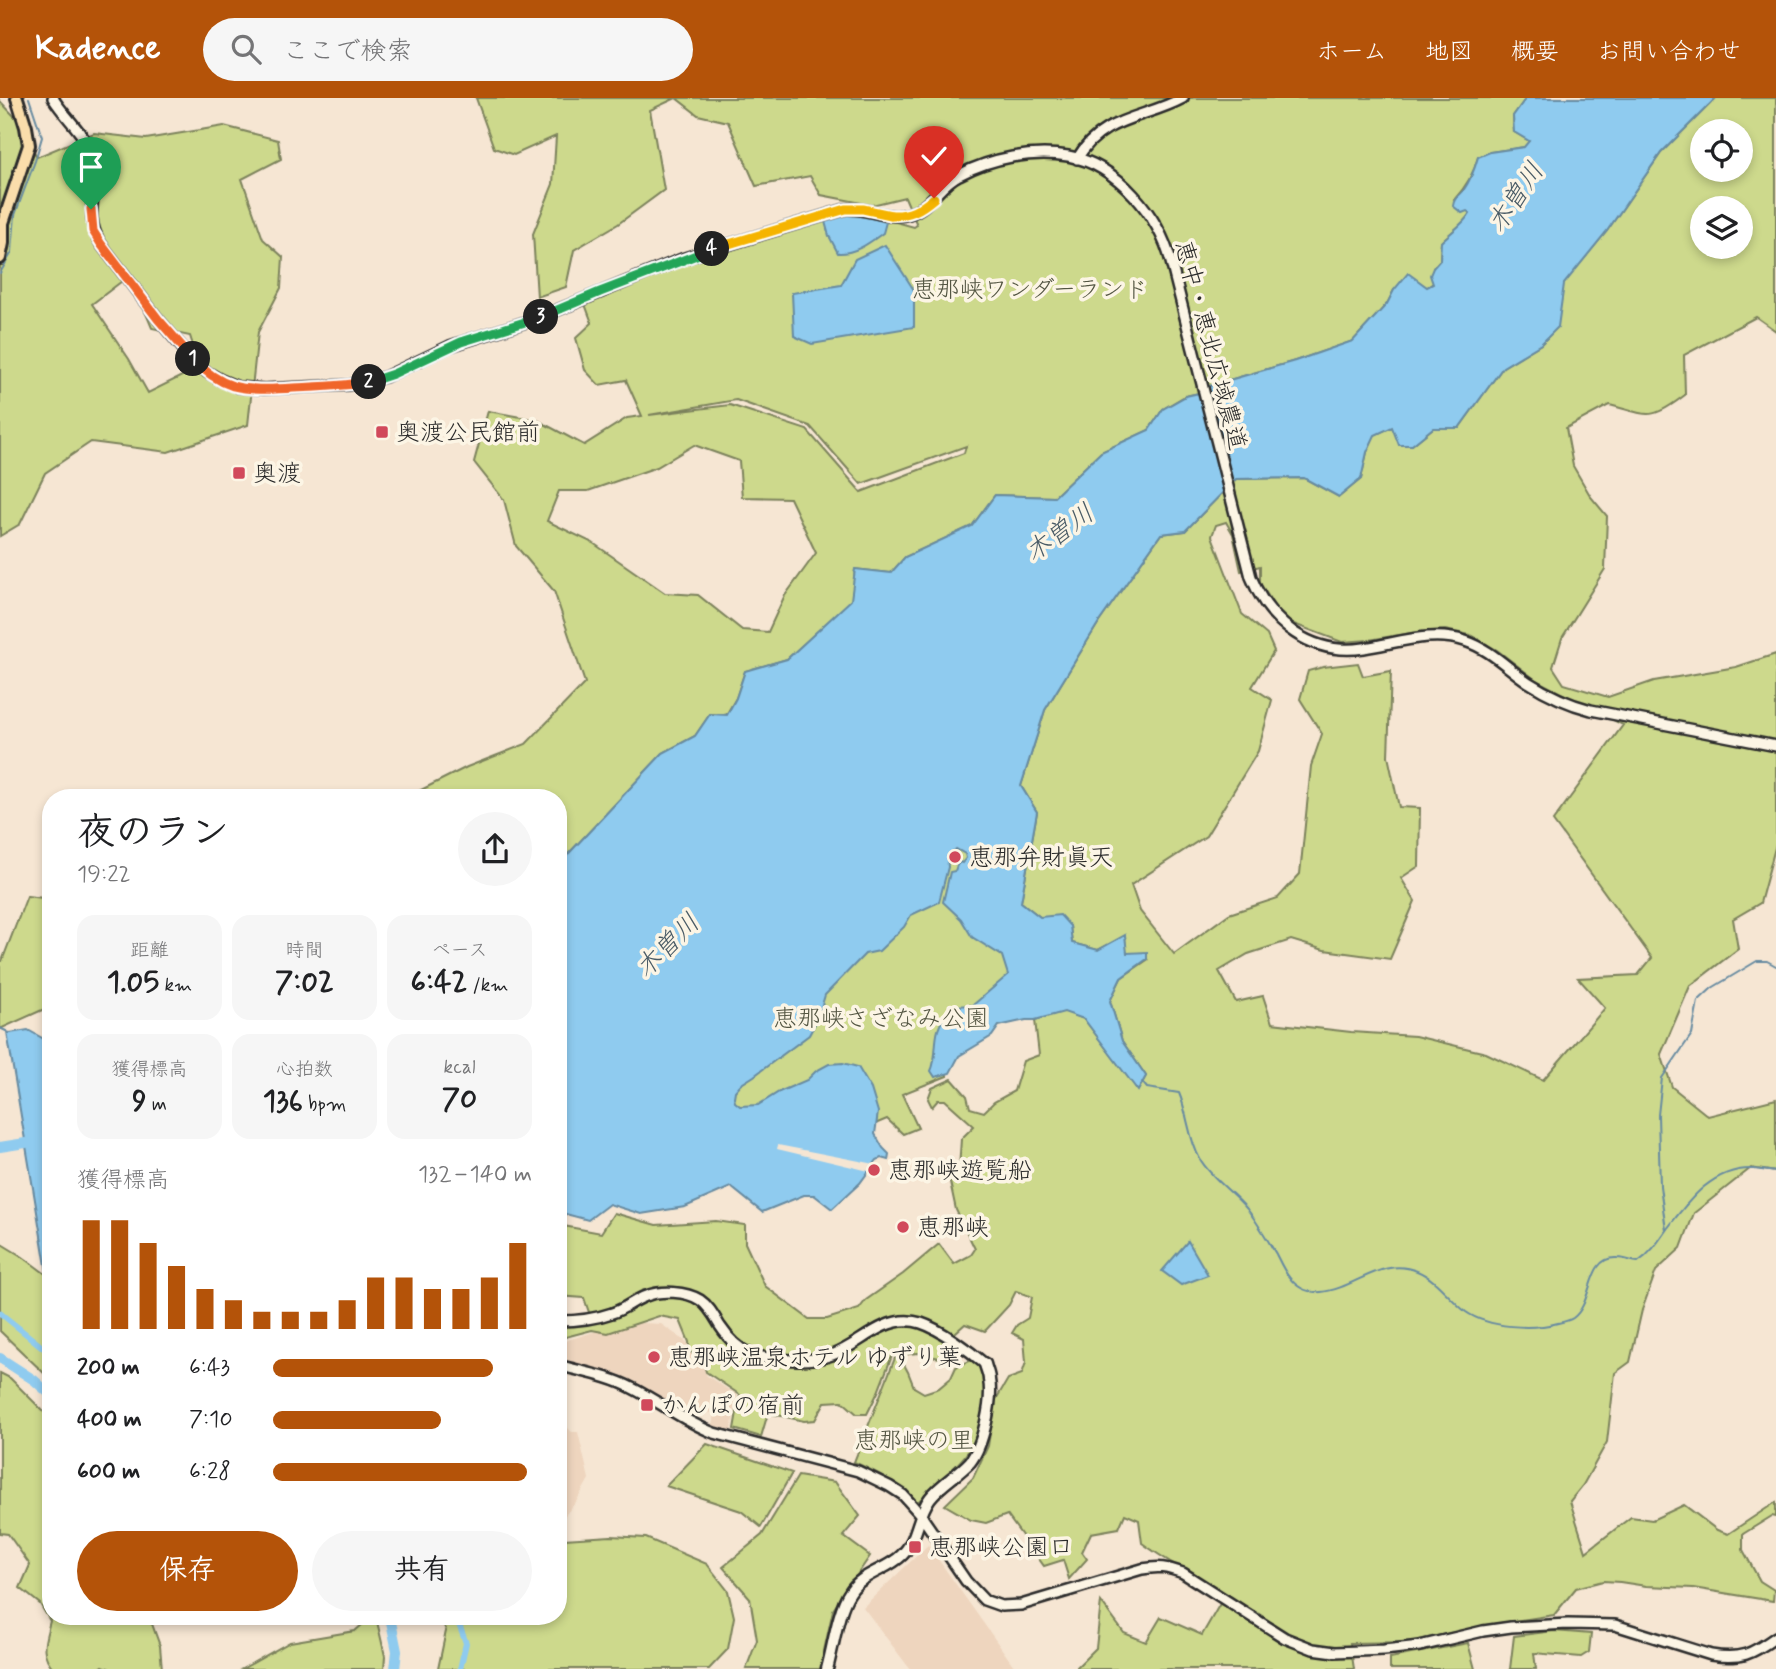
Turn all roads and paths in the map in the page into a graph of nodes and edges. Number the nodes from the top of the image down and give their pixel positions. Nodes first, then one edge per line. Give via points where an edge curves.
1 (17, 98) edge
2 (53, 98) edge
3 (1183, 98) edge
4 (1077, 159) junction
5 (0, 258) edge
6 (1776, 746) edge
7 (567, 1320) edge
8 (985, 1364) joint
9 (567, 1367) edge
10 (920, 1514) junction
11 (1776, 1637) edge
12 (827, 1669) edge

1 - 5 main road via 29,145 3,223
2 - 4 street, 恵中・恵北広域農道 via 93,156 91,216 101,244 202,368 229,384 255,389 368,382 450,346 538,318 707,251 846,209 909,214 927,204 957,175 1001,160 1041,155
3 - 4 street via 1104,130
4 - 6 street, 恵中・恵北広域農道 via 1121,184 1146,209 1169,253 1251,577 1280,622 1303,639 1336,648 1425,637 1458,639 1488,652 1537,688 1571,705
7 - 8 street via 609,1314 648,1295 680,1294 701,1301 732,1341 752,1355 823,1358 886,1325 907,1321 930,1327
8 - 10 main road via 990,1382 980,1445 971,1461 931,1497
9 - 10 street via 625,1384 706,1430 858,1471 898,1491
10 - 11 street via 966,1581 984,1600 1001,1606 1021,1605 1142,1569 1167,1567 1285,1637 1335,1652 1420,1646 1483,1631 1569,1623 1615,1625 1727,1657 1744,1656
10 - 12 main road via 904,1554 850,1590

